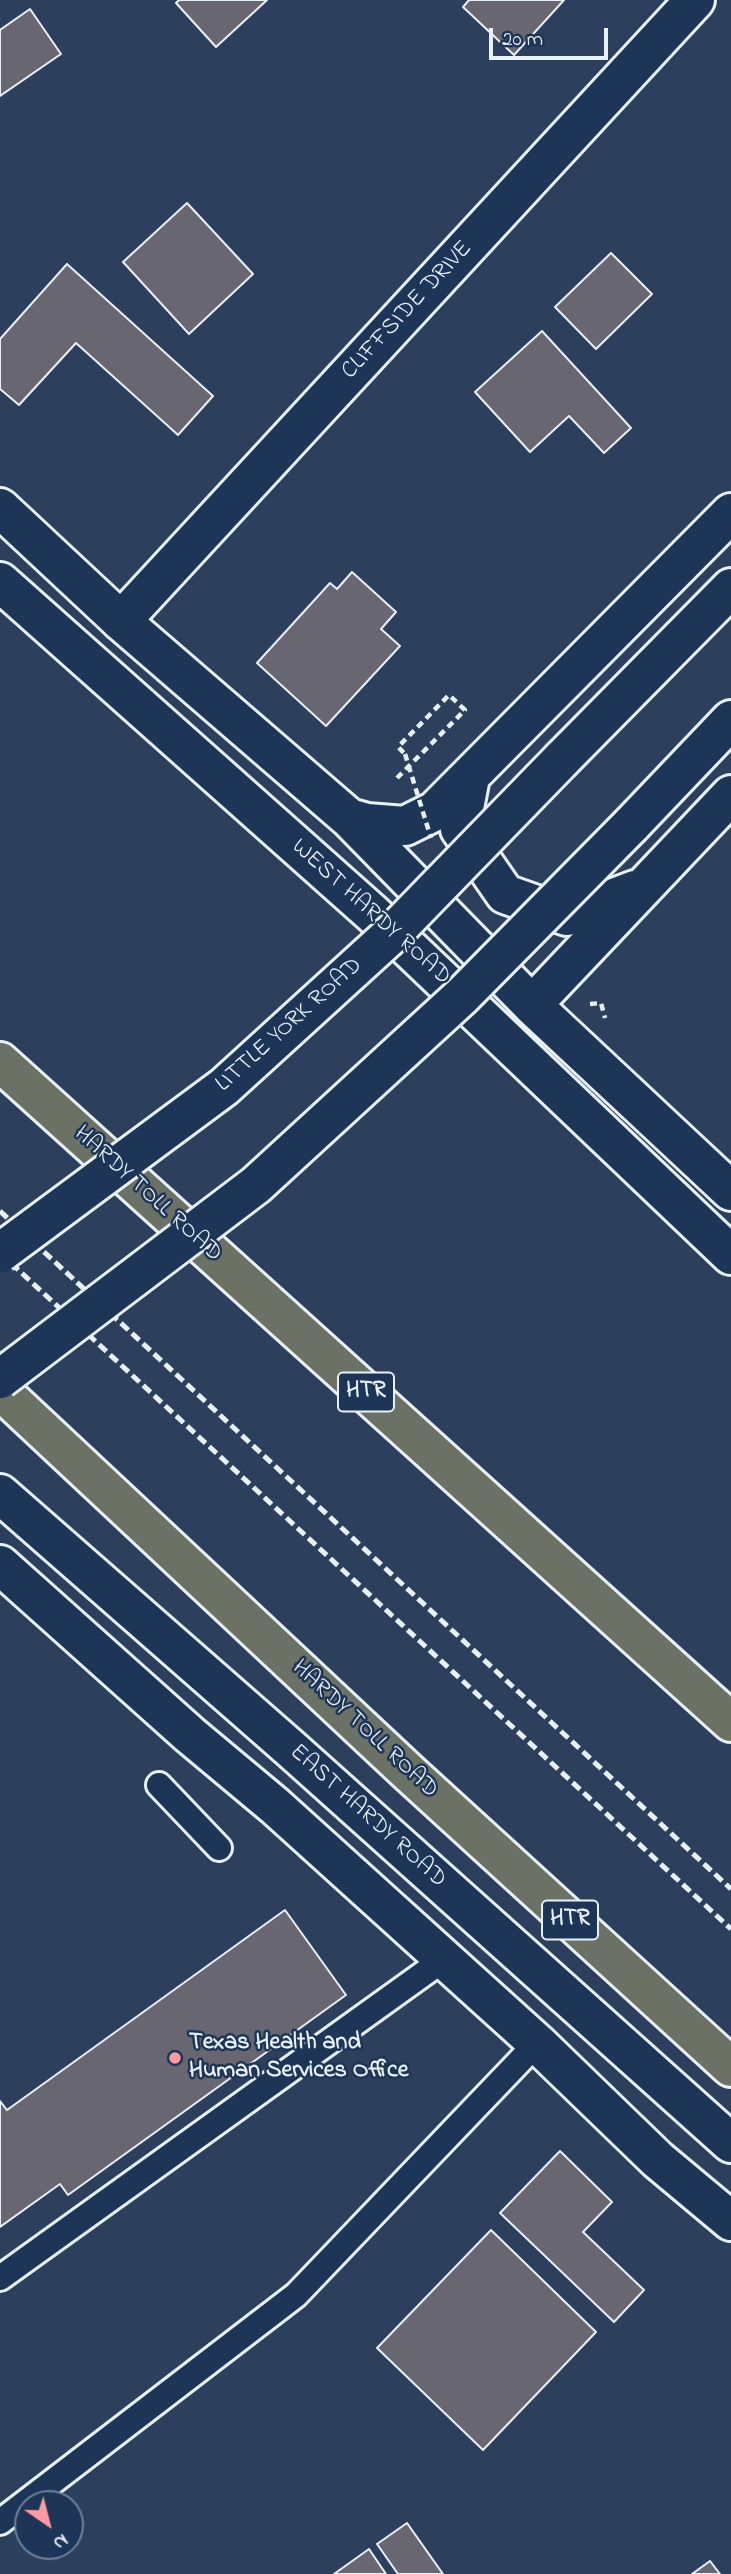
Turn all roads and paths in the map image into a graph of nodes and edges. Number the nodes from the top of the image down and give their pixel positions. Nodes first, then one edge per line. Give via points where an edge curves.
1 (695, 0) edge
2 (0, 508) edge
3 (731, 513) edge
4 (0, 582) edge
5 (731, 588) edge
6 (121, 621) junction
7 (731, 720) edge
8 (470, 777) junction
9 (397, 778) dead end
10 (731, 795) edge
11 (349, 818) junction
12 (434, 850) dead end
13 (644, 887) junction
14 (393, 933) junction
15 (462, 996) junction
16 (532, 1005) junction
17 (0, 1062) edge
18 (731, 1191) edge
19 (0, 1253) edge
20 (731, 1255) edge
21 (0, 1380) edge
22 (0, 1390) edge
23 (0, 1494) edge
24 (0, 1565) edge
25 (731, 1722) edge
26 (159, 1785) dead end
27 (219, 1848) dead end
28 (444, 1959) junction
29 (537, 2043) junction
30 (731, 2067) edge
31 (731, 2143) edge
32 (731, 2221) edge
33 (0, 2278) edge
34 (0, 2522) edge

1 - 6 main road, CLIFFSIDE DRIVE
2 - 6 main road
3 - 8 main road
4 - 14 main road, WEST HARDY ROAD
5 - 14 main road, LITTLE YORK ROAD, bridge
6 - 11 main road
7 - 15 main road, bridge
8 - 11 main road via 435,811 405,825
8 - 13 main road via 460,829 505,894 566,916
9 - 12 path, bridge via 407,768 416,759 426,749 436,739 465,710 449,695 398,747 405,754 409,766 427,826
10 - 13 main road
11 - 16 main road
13 - 16 main road
14 - 15 main road, WEST HARDY ROAD
14 - 19 main road, LITTLE YORK ROAD, bridge via 224,1087
15 - 20 main road, WEST HARDY ROAD
15 - 21 main road, bridge via 256,1185
16 - 18 main road
17 - 25 highway, HARDY TOLL ROAD / HTR
22 - 30 highway, HARDY TOLL ROAD / HTR
23 - 31 main road, EAST HARDY ROAD
24 - 28 main road
26 - 27 lane
28 - 29 main road
28 - 33 lane
29 - 32 main road via 658,2160
29 - 34 lane via 296,2295

